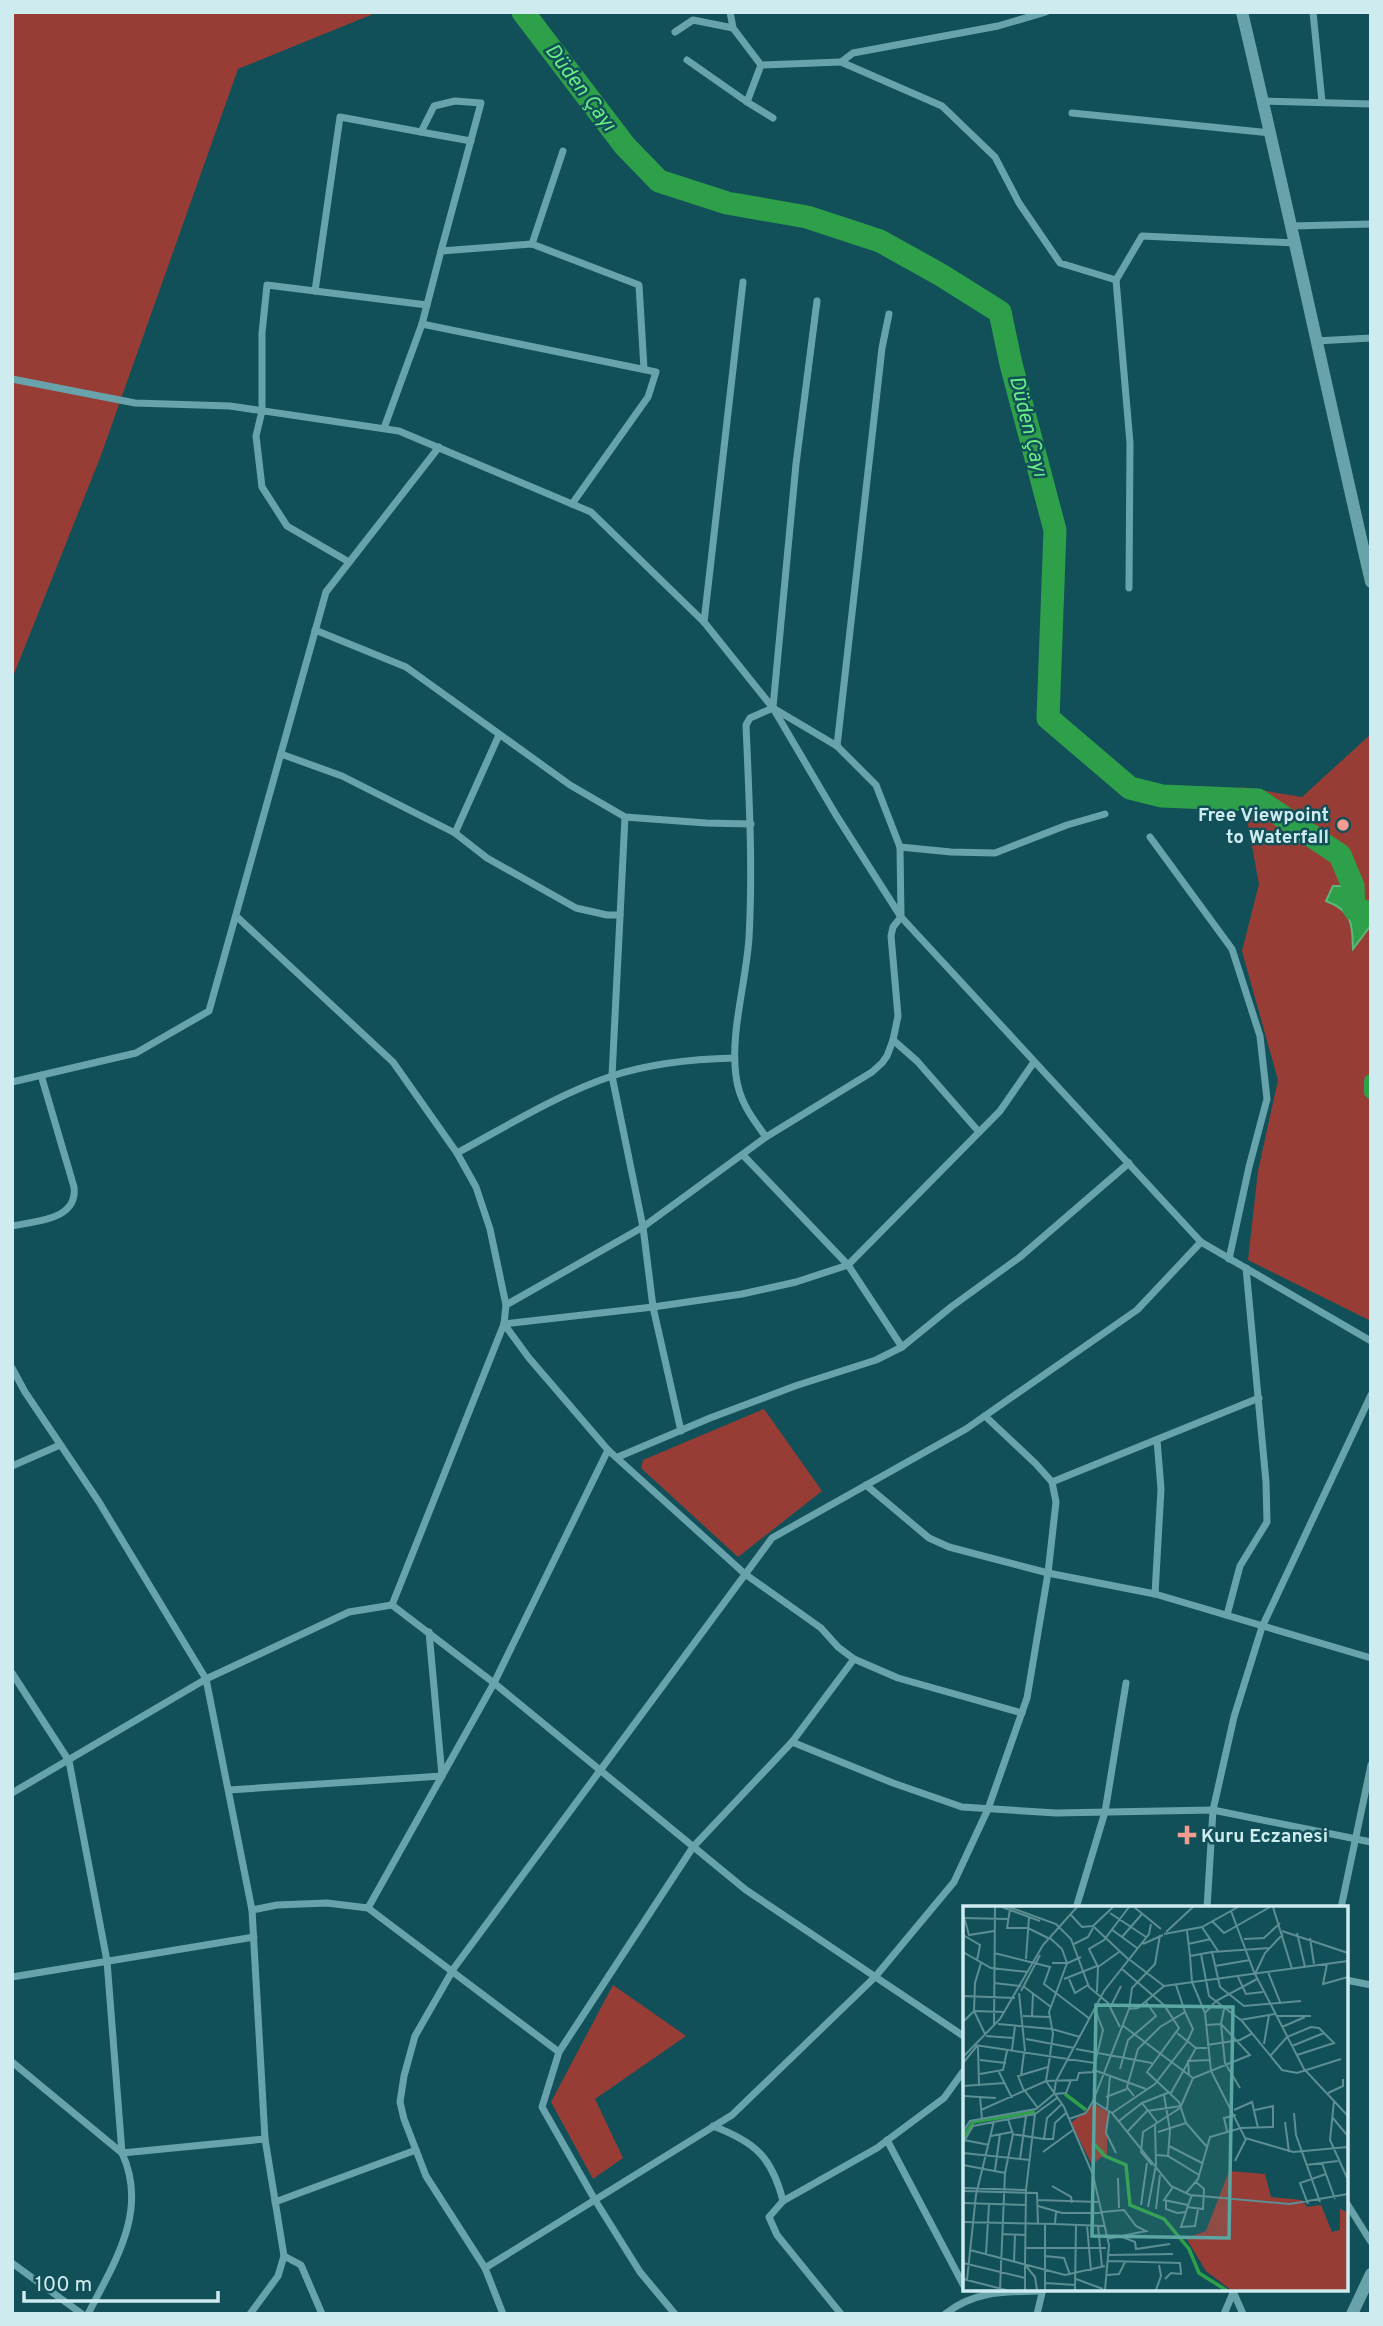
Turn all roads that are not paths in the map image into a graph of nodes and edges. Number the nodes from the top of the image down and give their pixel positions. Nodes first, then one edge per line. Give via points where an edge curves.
1 (730, 12) edge
2 (1046, 12) edge
3 (1242, 12) edge
4 (1313, 12) edge
5 (733, 28) junction
6 (675, 32) dead end
7 (687, 60) dead end
8 (841, 62) junction
9 (761, 65) junction
10 (1263, 101) junction
11 (747, 102) junction
12 (1322, 103) junction
13 (1371, 104) edge
14 (1072, 113) dead end
15 (773, 118) dead end
16 (421, 132) junction
17 (1270, 133) junction
18 (471, 141) junction
19 (563, 151) dead end
20 (1371, 224) edge
21 (1292, 226) junction
22 (532, 244) junction
23 (1296, 244) junction
24 (441, 251) junction
25 (1116, 281) junction
26 (743, 282) dead end
27 (315, 291) junction
28 (817, 301) dead end
29 (427, 305) junction
30 (889, 314) dead end
31 (422, 324) junction
32 (1371, 338) edge
33 (1315, 341) junction
34 (644, 369) junction
35 (12, 379) edge
36 (262, 411) junction
37 (384, 428) junction
38 (439, 447) junction
39 (572, 504) junction
40 (349, 562) junction
41 (1371, 582) edge
42 (1129, 588) dead end
43 (704, 621) junction
44 (315, 630) junction
45 (773, 708) junction
46 (499, 735) junction
47 (837, 746) junction
48 (281, 754) junction
49 (1105, 814) dead end
50 (625, 817) junction
51 (751, 824) junction
52 (455, 833) junction
53 (1150, 837) dead end
54 (900, 847) junction
55 (620, 915) junction
56 (236, 916) junction
57 (901, 917) junction
58 (893, 1040) junction
59 (734, 1058) junction
60 (1034, 1062) junction
61 (41, 1075) junction
62 (612, 1076) junction
63 (12, 1082) edge
64 (979, 1132) junction
65 (766, 1138) junction
66 (457, 1153) junction
67 (743, 1155) junction
68 (1129, 1163) junction
69 (12, 1227) edge
70 (643, 1227) junction
71 (1200, 1242) junction
72 (1229, 1259) junction
73 (848, 1265) junction
74 (1245, 1268) junction
75 (506, 1305) junction
76 (653, 1307) junction
77 (504, 1324) junction
78 (1371, 1341) edge
79 (902, 1347) junction
80 (12, 1368) edge
81 (1371, 1395) edge
82 (1259, 1398) junction
83 (985, 1416) junction
84 (681, 1431) junction
85 (1157, 1440) junction
86 (60, 1445) junction
87 (608, 1450) junction
88 (618, 1457) junction
89 (12, 1466) edge
90 (1052, 1482) junction
91 (866, 1485) junction
92 (1048, 1573) junction
93 (745, 1574) junction
94 (1156, 1594) junction
95 (392, 1605) junction
96 (1227, 1615) junction
97 (1262, 1627) junction
98 (429, 1632) junction
99 (1371, 1658) edge
100 (854, 1659) junction
101 (12, 1673) edge
102 (206, 1679) junction
103 (494, 1683) junction
104 (1126, 1684) dead end
105 (1022, 1713) junction
106 (792, 1742) junction
107 (69, 1761) junction
108 (1371, 1765) edge
109 (601, 1771) junction
110 (442, 1776) junction
111 (229, 1790) junction
112 (12, 1793) edge
113 (988, 1809) junction
114 (1213, 1810) junction
115 (1105, 1812) junction
116 (1354, 1839) junction
117 (1371, 1842) edge
118 (693, 1847) junction
119 (1077, 1906) edge
120 (1207, 1906) edge
121 (1341, 1906) edge
122 (368, 1908) junction
123 (252, 1910) junction
124 (254, 1937) junction
125 (107, 1961) junction
126 (452, 1971) junction
127 (12, 1977) edge
128 (875, 1977) junction
129 (1348, 1980) edge
130 (1371, 1985) edge
131 (963, 2036) edge
132 (559, 2052) junction
133 (12, 2062) edge
134 (963, 2072) edge
135 (713, 2126) junction
136 (265, 2139) junction
137 (887, 2140) junction
138 (416, 2150) junction
139 (122, 2153) junction
140 (594, 2200) junction
141 (783, 2201) junction
142 (275, 2202) junction
143 (1348, 2205) edge
144 (1371, 2242) edge
145 (284, 2256) junction
146 (12, 2263) edge
147 (485, 2268) junction
148 (1371, 2274) edge
149 (963, 2285) edge
150 (966, 2291) edge
151 (1025, 2291) edge
152 (1042, 2291) edge
153 (1232, 2291) edge
154 (970, 2298) junction
155 (82, 2314) edge
156 (88, 2314) edge
157 (250, 2314) edge
158 (321, 2314) edge
159 (503, 2314) edge
160 (675, 2314) edge
161 (841, 2314) edge
162 (944, 2314) edge
163 (1037, 2314) edge
164 (1224, 2314) edge
165 (1243, 2314) edge
166 (1352, 2314) edge

1 - 5 street
2 - 8 street via 998,26 853,53
3 - 10 street
4 - 12 street
5 - 6 street via 693,20
5 - 9 street
7 - 11 street
8 - 9 street
8 - 25 street via 942,106 995,158 1060,263
9 - 11 street
10 - 12 street
10 - 17 street
11 - 15 street
12 - 13 street
14 - 17 street
16 - 18 street
16 - 18 street via 434,106 455,101 481,103
16 - 27 street via 340,117
17 - 21 street
18 - 24 street
19 - 22 street
20 - 21 street
21 - 23 street
22 - 24 street
22 - 34 street via 639,285
23 - 25 street via 1142,236
23 - 33 street
24 - 29 street
25 - 42 street via 1130,443
26 - 43 street
27 - 29 street
27 - 36 street via 267,285
28 - 45 street
29 - 31 street
30 - 47 street
31 - 34 street
31 - 37 street
32 - 33 street
33 - 41 street
34 - 39 street via 656,372 648,397
35 - 36 street via 135,403
36 - 37 street
36 - 40 street via 256,436 262,487 287,526
37 - 38 street
38 - 39 street
38 - 40 street
39 - 43 street via 591,512
40 - 44 street via 326,592
43 - 45 street
44 - 46 street via 406,667
44 - 48 street
45 - 47 street
45 - 51 street via 750,718 746,725
45 - 57 street
46 - 50 street
46 - 52 street
47 - 54 street via 876,785
48 - 52 street via 342,776
48 - 56 street
49 - 54 street via 995,853
50 - 51 street
50 - 55 street
51 - 59 street via 749,939
52 - 55 street via 487,858 576,908
53 - 72 street via 1232,949 1260,1035 1267,1099
54 - 57 street
55 - 62 street
56 - 61 street via 209,1011 136,1053
56 - 66 street via 393,1062
57 - 58 street via 891,936 898,1016
57 - 60 street
58 - 64 street
58 - 65 street via 887,1056 872,1072
59 - 62 street via 687,1059
59 - 65 street via 739,1095
60 - 64 street via 1000,1111
60 - 68 street
61 - 63 street
61 - 69 street via 75,1187 74,1198 60,1215
62 - 66 street
62 - 70 street
64 - 73 street
65 - 67 street
66 - 75 street via 490,1229
67 - 70 street
67 - 73 street
68 - 71 street
68 - 79 street via 1020,1257
70 - 75 street
70 - 76 street
71 - 72 street
71 - 83 street via 1137,1310
72 - 74 street
73 - 76 street via 742,1294
73 - 79 street
74 - 78 street
74 - 82 street
75 - 77 street
76 - 77 street
76 - 84 street
77 - 87 street
77 - 95 street
79 - 84 street
80 - 86 street
81 - 97 street
82 - 85 street
82 - 96 street via 1267,1522 1240,1566
83 - 90 street
83 - 91 street
84 - 88 street
85 - 90 street
85 - 94 street via 1161,1489
86 - 89 street
86 - 102 street
87 - 88 street
87 - 103 street
88 - 93 street
90 - 92 street via 1056,1502
91 - 92 street via 929,1538
91 - 93 street via 772,1538
92 - 94 street
92 - 105 street
93 - 100 street via 821,1628
93 - 109 street
94 - 96 street
95 - 98 street
95 - 102 street via 349,1612
96 - 97 street
97 - 99 street
97 - 114 street via 1234,1717
98 - 103 street
98 - 110 street
100 - 105 street via 898,1678
100 - 106 street
101 - 107 street
102 - 107 street
102 - 111 street
103 - 109 street
103 - 110 street
104 - 115 street
105 - 113 street
106 - 113 street via 954,1804
106 - 118 street
107 - 112 street
107 - 125 street
108 - 116 street
109 - 118 street
109 - 126 street
110 - 111 street
110 - 122 street
111 - 123 street
113 - 115 street
113 - 128 street via 954,1882
114 - 115 street
114 - 116 street
114 - 120 street
115 - 119 street
116 - 117 street
116 - 121 street
118 - 128 street via 746,1890
118 - 132 street
122 - 123 street via 315,1904
122 - 126 street
123 - 124 street
124 - 125 street
124 - 136 street
125 - 127 street
125 - 139 street
126 - 132 street
126 - 138 street via 415,2036 404,2076 400,2102
128 - 131 street
128 - 135 street via 732,2115
129 - 130 street
132 - 140 street via 542,2107
133 - 139 street
134 - 137 street via 944,2098
135 - 140 street
135 - 141 street via 756,2148 771,2167
136 - 139 street
136 - 142 street
137 - 141 street
137 - 149 street
138 - 142 street
138 - 147 street via 426,2176
139 - 156 street via 129,2167 132,2195 127,2236
140 - 147 street
140 - 160 street via 640,2272
141 - 161 street via 769,2217 777,2235
142 - 145 street
143 - 144 street
145 - 157 street via 278,2276
145 - 158 street via 301,2265
146 - 155 street
147 - 159 street
148 - 166 street
150 - 154 street
151 - 154 street
152 - 163 street
153 - 164 street
153 - 165 street
154 - 162 street

